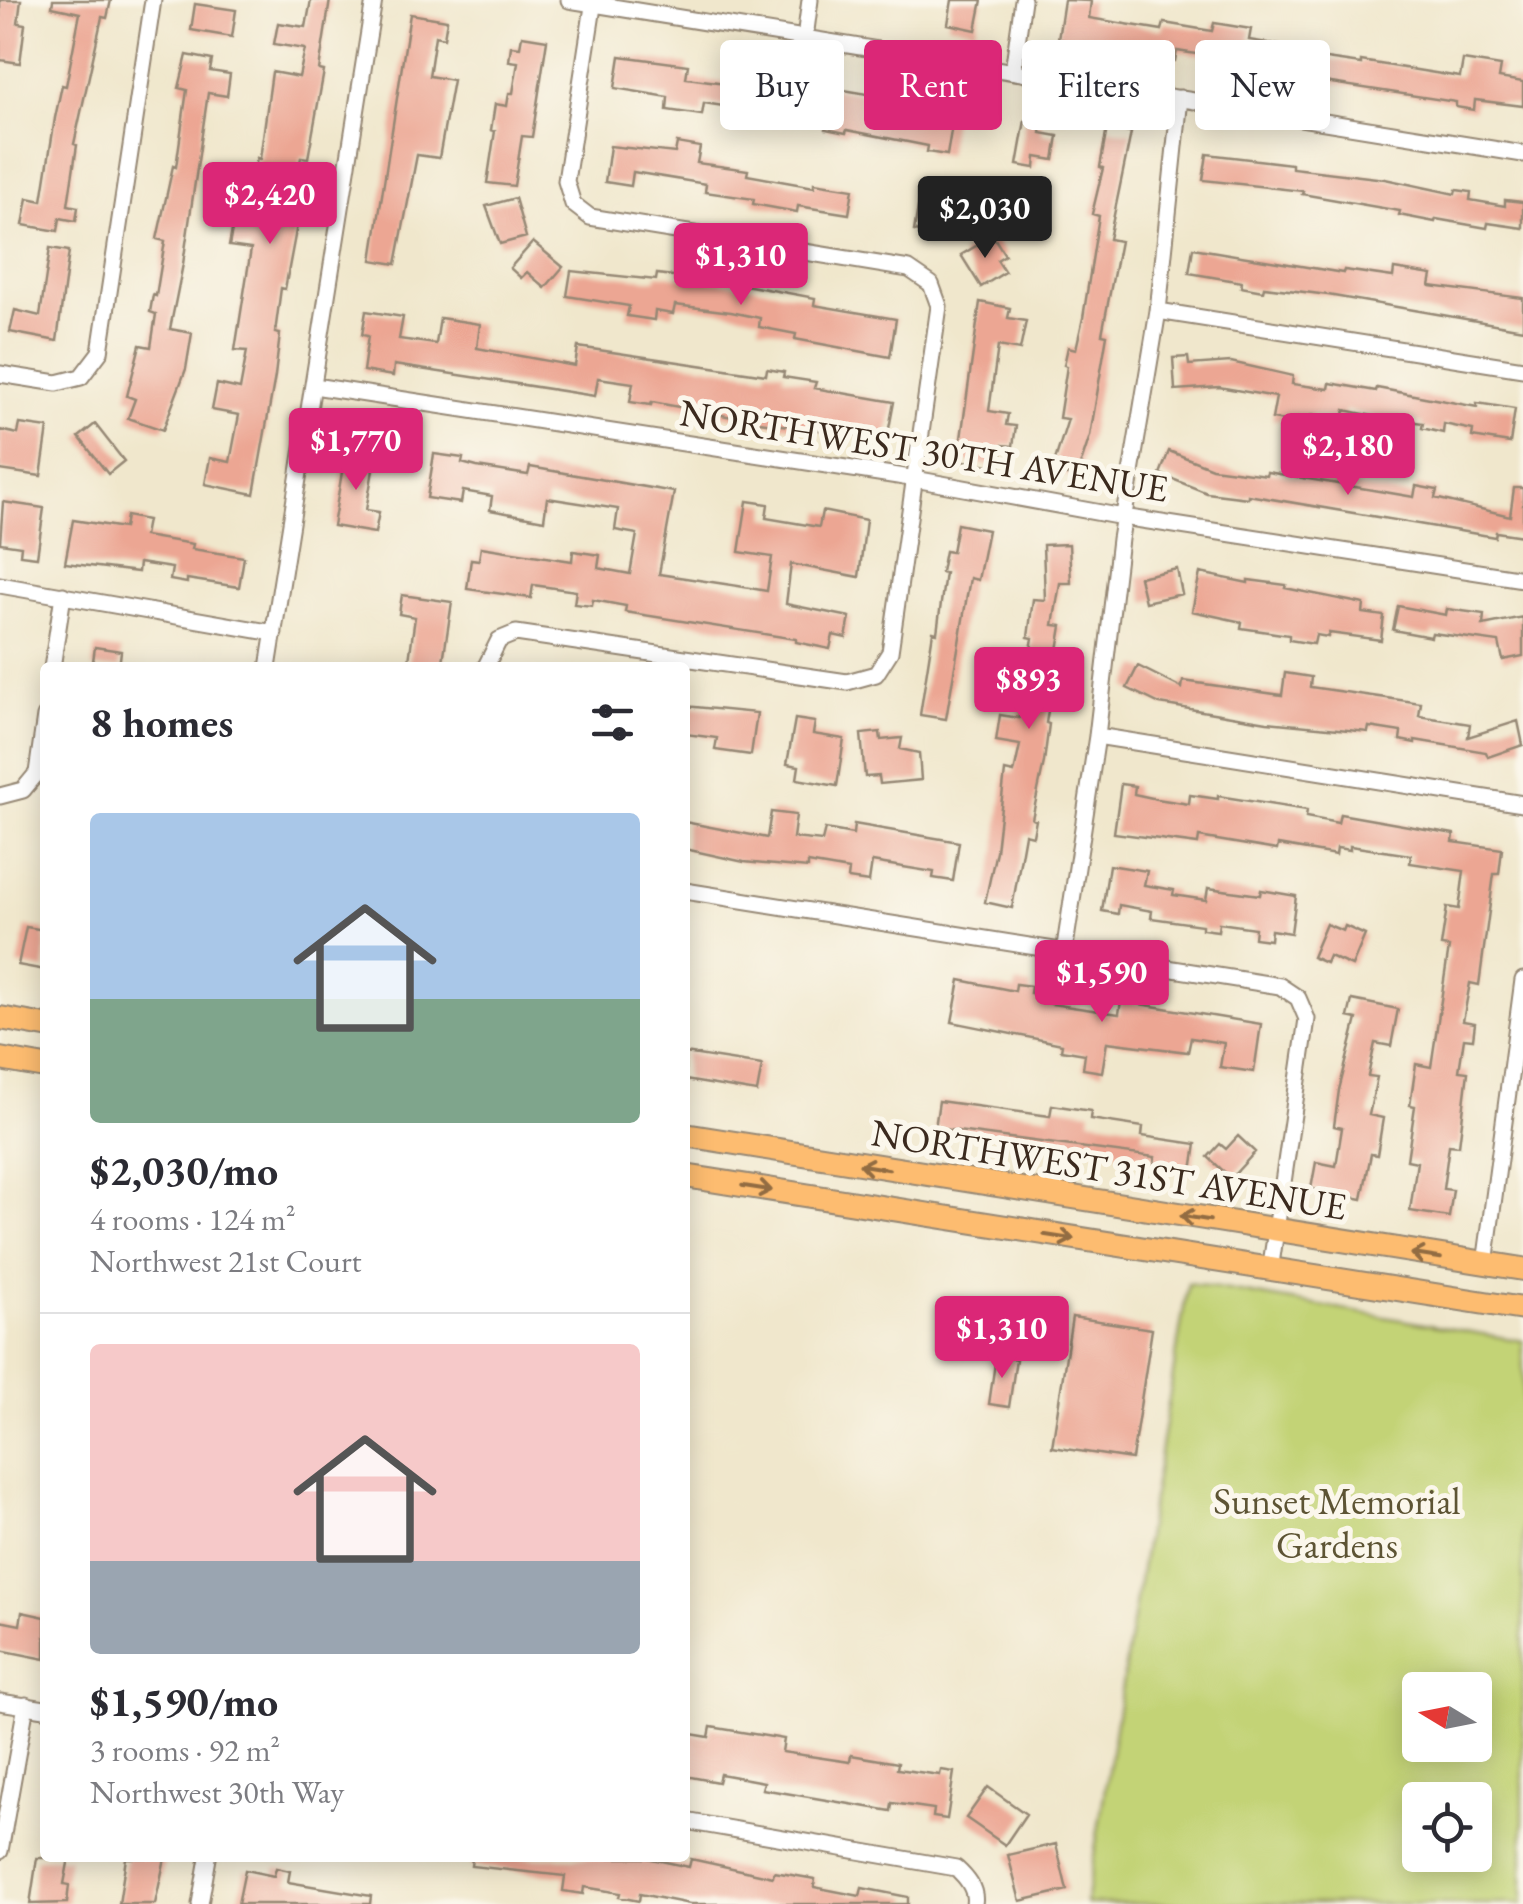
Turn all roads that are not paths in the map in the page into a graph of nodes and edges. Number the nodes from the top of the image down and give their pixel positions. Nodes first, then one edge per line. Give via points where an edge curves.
1 (153, 0) edge
2 (374, 0) edge
3 (569, 0) edge
4 (810, 0) edge
5 (1023, 0) edge
6 (594, 2) edge
7 (805, 38) junction
8 (1013, 70) junction
9 (1180, 98) junction
10 (1523, 154) edge
11 (1158, 311) junction
12 (1523, 369) edge
13 (0, 374) edge
14 (314, 386) junction
15 (916, 479) junction
16 (1123, 518) junction
17 (1523, 579) edge
18 (0, 585) edge
19 (63, 596) junction
20 (274, 633) junction
21 (53, 662) edge
22 (269, 662) edge
23 (489, 662) edge
24 (1096, 736) junction
25 (40, 752) edge
26 (0, 796) edge
27 (1523, 804) edge
28 (690, 892) edge
29 (1064, 953) junction
30 (1523, 980) edge
31 (0, 1018) edge
32 (40, 1025) edge
33 (0, 1059) edge
34 (40, 1066) edge
35 (690, 1136) edge
36 (690, 1177) edge
37 (1277, 1232) junction
38 (1485, 1264) junction
39 (1523, 1269) edge
40 (1270, 1271) junction
41 (1523, 1309) edge
42 (0, 1702) edge
43 (26, 1706) junction
44 (40, 1708) edge
45 (690, 1822) edge
46 (0, 1851) edge
47 (207, 1862) edge
48 (200, 1904) edge
49 (974, 1904) edge

1 - 13 street via 100,352 81,377 57,383
2 - 14 street
3 - 6 street
4 - 7 street
5 - 8 street
6 - 7 street
6 - 15 street via 566,181 573,204 590,218 909,269 932,284 939,306
7 - 8 street
8 - 9 street
9 - 10 street
9 - 11 street
11 - 12 street
11 - 16 street
14 - 15 street, NORTHWEST 30TH AVENUE
14 - 20 street
15 - 16 street, NORTHWEST 30TH AVENUE
15 - 23 street via 890,652 876,674 847,682 516,632 498,640
16 - 17 street, NORTHWEST 30TH AVENUE
16 - 24 street
18 - 19 street
19 - 20 street
19 - 21 street
20 - 22 street
24 - 27 street
24 - 29 street
25 - 26 street via 37,773 24,790
28 - 29 street
29 - 37 street via 1280,986 1298,998 1307,1019
30 - 38 street
31 - 32 main road
33 - 34 main road
37 -> 35 main road, NORTHWEST 31ST AVENUE
36 -> 40 main road, NORTHWEST 31ST AVENUE
38 -> 37 main road, NORTHWEST 31ST AVENUE
37 - 40 street
38 - 39 main road, NORTHWEST 31ST AVENUE
40 - 41 main road, NORTHWEST 31ST AVENUE
42 - 43 street
43 - 44 street
43 - 46 street
45 - 49 street via 956,1868 976,1896
47 - 48 street

